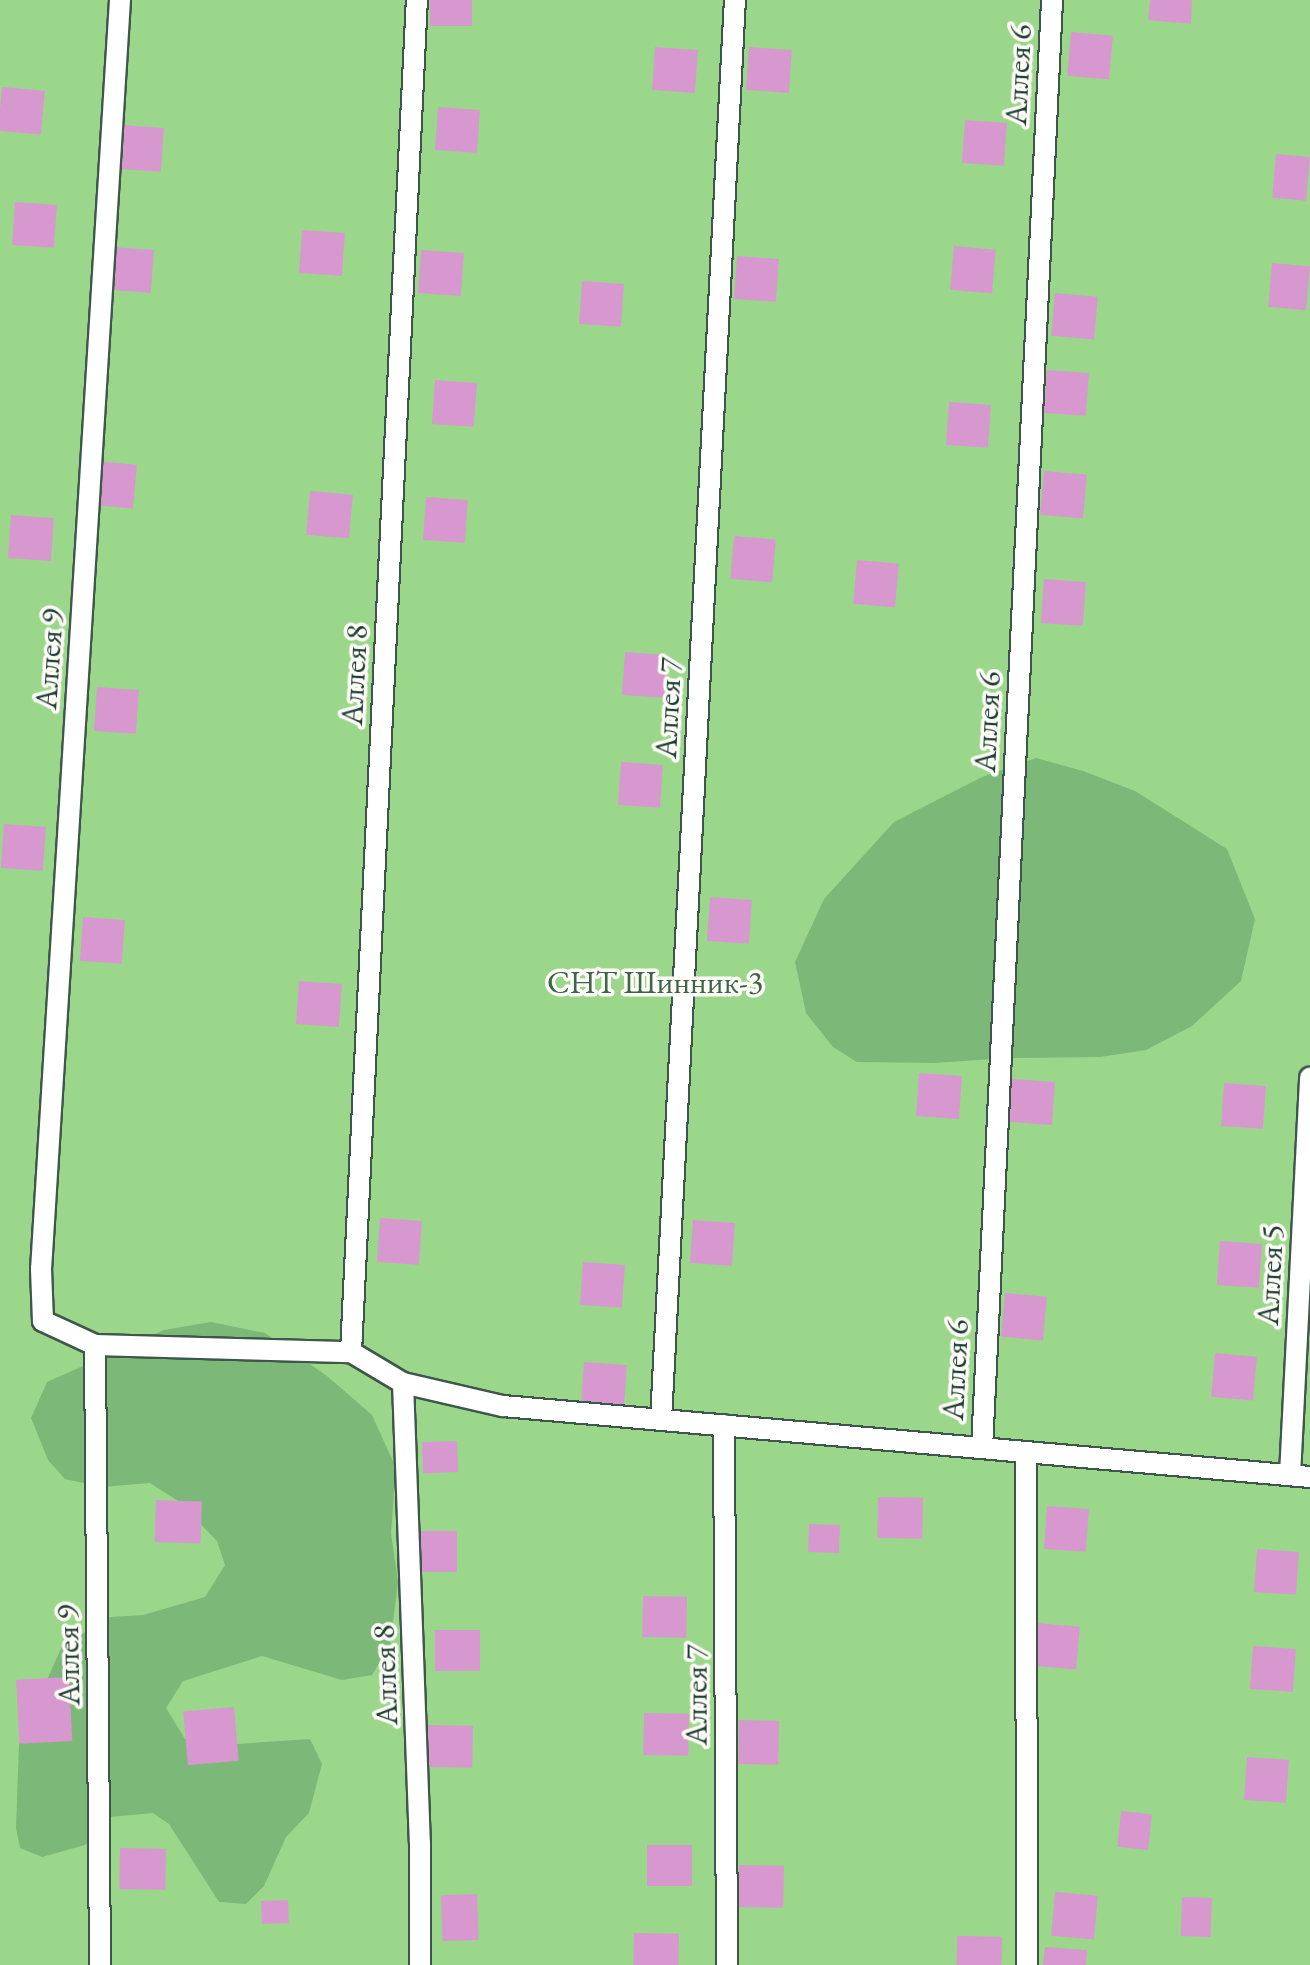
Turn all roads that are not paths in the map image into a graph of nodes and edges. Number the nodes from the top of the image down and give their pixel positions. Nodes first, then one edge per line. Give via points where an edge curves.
1 (120, 0) edge
2 (417, 0) edge
3 (735, 0) edge
4 (1052, 0) edge
5 (1310, 1078) edge
6 (95, 1345) junction
7 (351, 1352) junction
8 (403, 1383) junction
9 (661, 1420) junction
10 (724, 1425) junction
11 (982, 1448) junction
12 (1026, 1452) junction
13 (1300, 1476) edge
14 (100, 1965) edge
15 (420, 1965) edge
16 (727, 1965) edge
17 (1027, 1965) edge

1 - 6 lane, Аллея 9 via 41,1269 43,1321
2 - 7 lane, Аллея 8
3 - 9 lane, Аллея 7
4 - 11 lane, Аллея 6
5 - 13 lane, Аллея 5
6 - 7 lane
6 - 14 lane, Аллея 9
7 - 8 lane
8 - 9 lane via 503,1406
8 - 15 lane, Аллея 8 via 413,1582
9 - 10 lane
10 - 11 lane
10 - 16 lane, Аллея 7
11 - 12 lane
12 - 13 lane
12 - 17 lane

